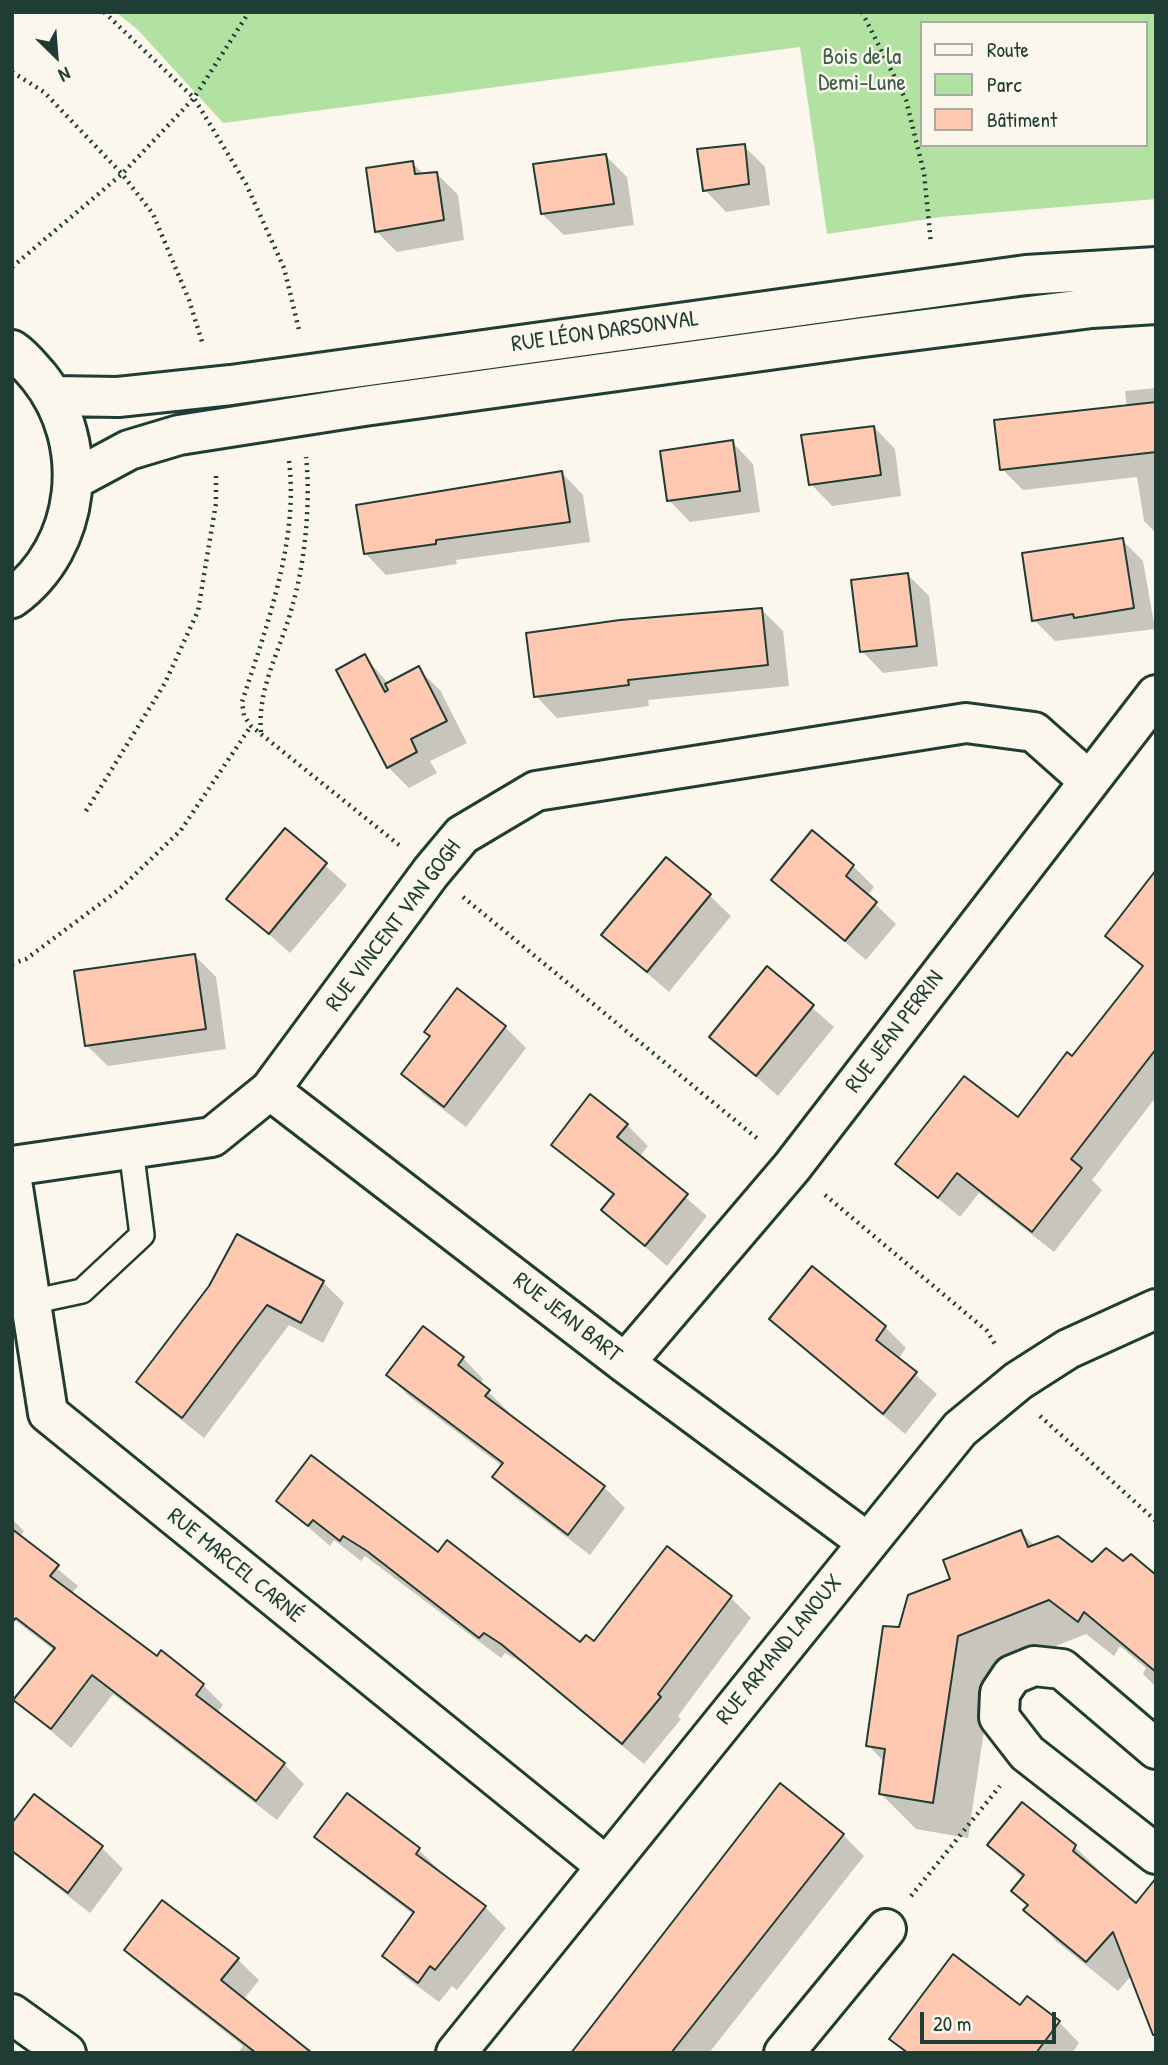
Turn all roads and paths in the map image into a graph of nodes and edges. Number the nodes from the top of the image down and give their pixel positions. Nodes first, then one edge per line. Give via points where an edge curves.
1 (104, 12) edge
2 (249, 12) edge
3 (862, 12) edge
4 (194, 98) junction
5 (931, 244) dead end
6 (12, 267) edge
7 (1156, 267) edge
8 (1156, 304) edge
9 (12, 350) edge
10 (295, 376) junction
11 (54, 396) junction
12 (292, 417) junction
13 (75, 479) junction
14 (12, 598) edge
15 (1156, 695) edge
16 (251, 726) junction
17 (261, 733) junction
18 (1088, 780) junction
19 (431, 872) junction
20 (12, 964) edge
21 (270, 1090) junction
22 (131, 1149) junction
23 (12, 1166) edge
24 (792, 1167) junction
25 (12, 1181) edge
26 (31, 1302) junction
27 (1156, 1309) edge
28 (625, 1363) junction
29 (1018, 1381) junction
30 (1156, 1521) edge
31 (867, 1542) junction
32 (1156, 1749) edge
33 (1027, 1753) junction
34 (1156, 1854) edge
35 (606, 1866) junction
36 (886, 1929) joint
37 (12, 2014) edge
38 (789, 2051) edge
39 (66, 2053) edge
40 (456, 2053) edge

1 - 4 path
2 - 4 path
3 - 5 path via 906,100 924,173
4 - 6 path via 121,174
4 - 10 path via 246,184 284,268 300,334 293,354
7 - 10 street, RUE LÉON DARSONVAL via 1026,275
8 - 12 street, RUE LÉON DARSONVAL via 863,337
9 - 11 street
10 - 11 street, RUE LÉON DARSONVAL via 118,397
11 - 13 street via 70,436
12 - 13 street, RUE LÉON DARSONVAL via 180,435 129,450
12 - 16 path via 287,529 274,604 242,702
12 - 17 path via 309,477 304,534 293,605 258,708
13 - 14 street via 63,535 31,584
15 - 18 street, RUE JEAN PERRIN
16 - 17 path
16 - 20 path via 181,830 120,889 37,951
17 - 19 path
18 - 19 street, RUE VINCENT VAN GOGH via 1034,732 966,723 536,791 462,835
18 - 24 street, RUE JEAN PERRIN
19 - 21 street, RUE VINCENT VAN GOGH
19 - 24 path
21 - 22 street, RUE VINCENT VAN GOGH via 212,1137
21 - 28 street, RUE JEAN BART
22 - 23 street, RUE VINCENT VAN GOGH
22 - 26 lane via 142,1235 82,1291
24 - 28 street, RUE JEAN PERRIN
24 - 29 path via 987,1331
25 - 26 street, RUE MARCEL CARNÉ
26 - 35 street, RUE MARCEL CARNÉ via 48,1413
27 - 29 street, RUE ARMAND LANOUX via 1068,1349
28 - 31 street, RUE JEAN BART
29 - 30 path via 1037,1413
29 - 31 street, RUE ARMAND LANOUX via 960,1429
31 - 35 street, RUE ARMAND LANOUX
32 - 33 street via 1062,1669 1034,1666 1012,1675 1000,1693 999,1717
33 - 34 street
33 - 36 path
35 - 40 street, RUE ARMAND LANOUX
36 - 38 street
37 - 39 street

